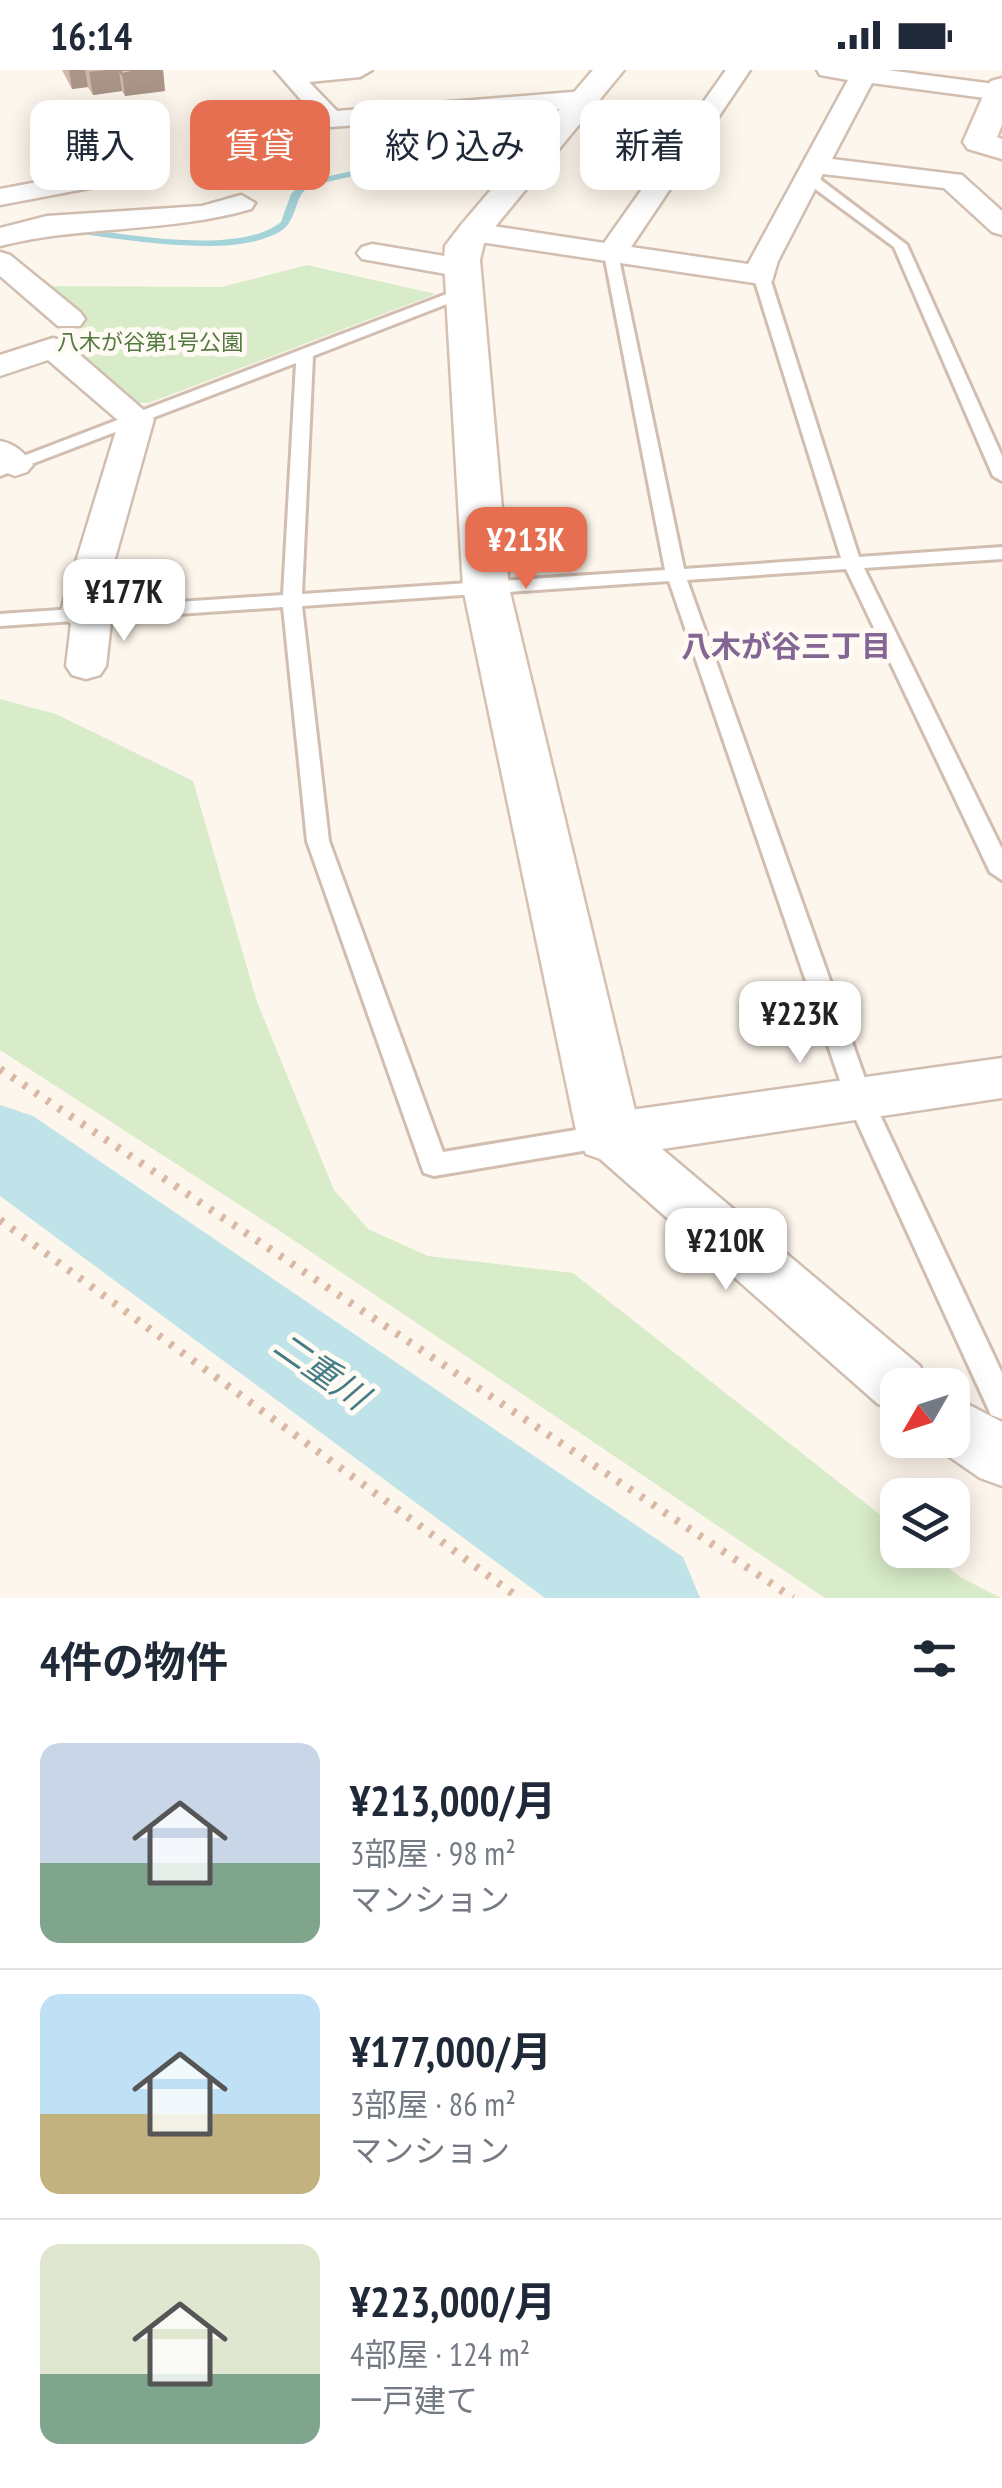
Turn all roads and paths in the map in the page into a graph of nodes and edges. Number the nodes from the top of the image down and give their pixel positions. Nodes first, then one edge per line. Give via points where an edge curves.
1 (360, 70) edge
2 (738, 70) edge
3 (829, 70) edge
4 (288, 72) edge
5 (865, 72) edge
6 (597, 84) edge
7 (1001, 90) edge
8 (331, 119) junction
9 (350, 142) edge
10 (1002, 149) edge
11 (30, 165) edge
12 (0, 171) edge
13 (811, 171) junction
14 (37, 190) edge
15 (0, 197) edge
16 (241, 203) dead end
17 (998, 216) edge
18 (0, 236) edge
19 (372, 253) dead end
20 (612, 254) junction
21 (0, 260) edge
22 (467, 264) junction
23 (760, 275) junction
24 (68, 320) dead end
25 (304, 354) junction
26 (0, 366) edge
27 (137, 418) junction
28 (5, 463) edge
29 (1002, 476) edge
30 (1002, 553) edge
31 (852, 563) junction
32 (676, 575) junction
33 (486, 588) junction
34 (292, 600) junction
35 (86, 614) junction
36 (0, 620) edge
37 (86, 666) dead end
38 (1002, 872) edge
39 (0, 1069) edge
40 (1002, 1078) edge
41 (859, 1098) junction
42 (609, 1135) junction
43 (0, 1220) edge
44 (880, 1369) edge
45 (1002, 1405) edge
46 (970, 1436) edge
47 (1002, 1458) edge
48 (519, 1598) edge
49 (793, 1598) edge

1 - 4 street
2 - 20 street
3 - 5 street
4 - 8 street
5 - 7 street
5 - 13 street
6 - 8 street
6 - 22 street
7 - 10 street via 979,142
8 - 9 street
11 - 12 street
13 - 17 street via 952,181
13 - 23 street
13 - 29 lane via 900,245
14 - 15 street
16 - 18 street via 204,214 60,224
19 - 22 street
20 - 22 street
20 - 23 street
20 - 32 lane
21 - 24 street
22 - 25 lane
22 - 33 street
23 - 31 lane
25 - 27 lane
25 - 34 lane
26 - 27 street via 53,348
27 - 28 lane
27 - 35 street
30 - 31 lane
31 - 32 lane
31 - 38 lane
32 - 33 lane
32 - 41 lane
33 - 34 lane
33 - 42 street
34 - 35 lane
34 - 42 lane via 318,841 434,1164
35 - 36 lane
35 - 37 street
39 - 49 path
40 - 41 street
41 - 42 street
41 - 45 lane
42 - 44 street
43 - 48 path
46 - 47 street

